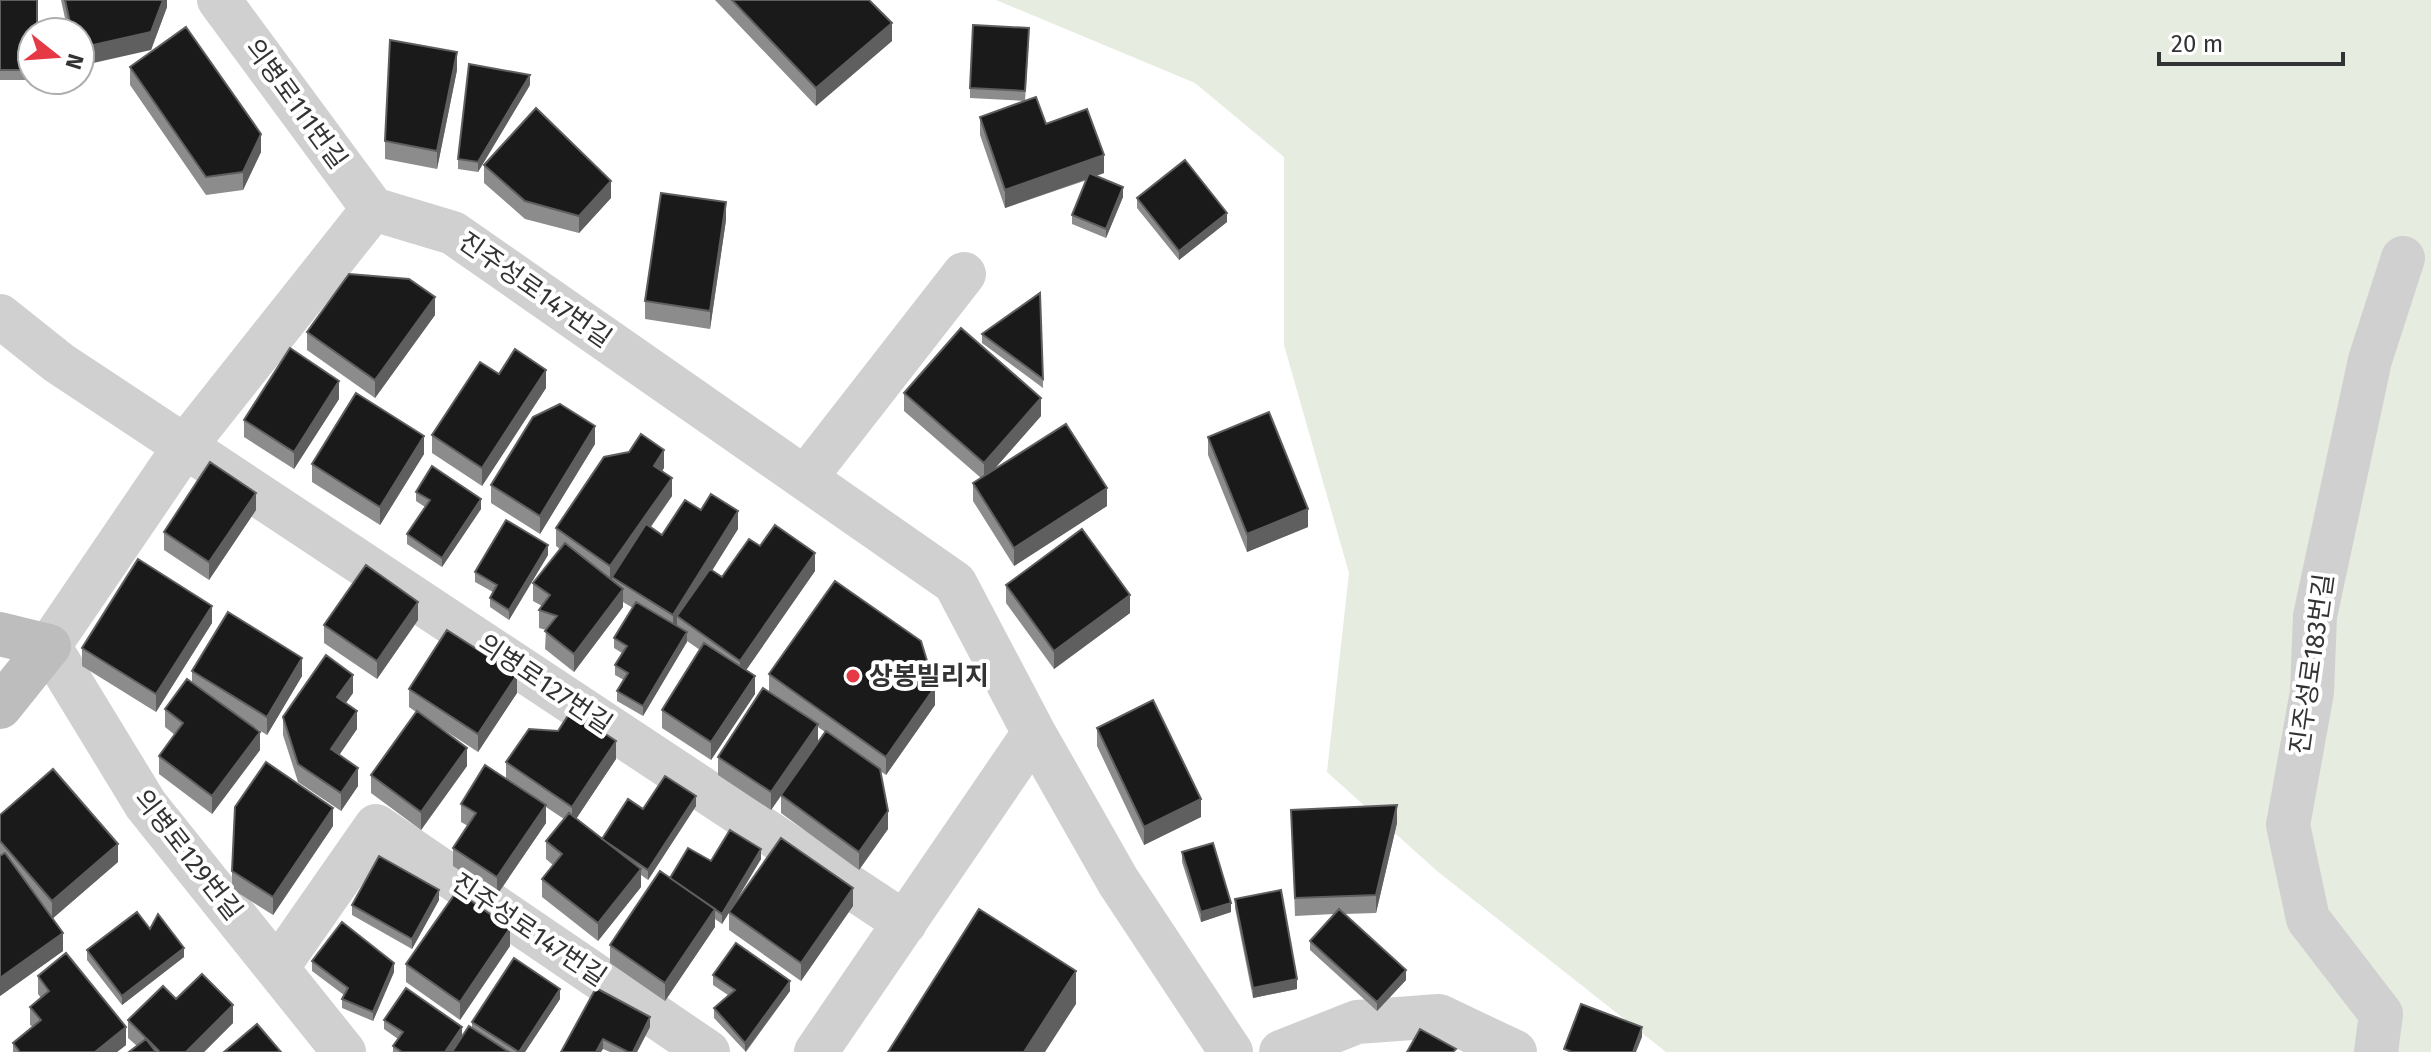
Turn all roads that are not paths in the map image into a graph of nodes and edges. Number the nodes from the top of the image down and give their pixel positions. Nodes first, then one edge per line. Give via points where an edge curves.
1 (219, 0) edge
2 (373, 209) junction
3 (2403, 258) dead end
4 (964, 274) dead end
5 (0, 316) edge
6 (185, 446) junction
7 (805, 478) junction
8 (0, 634) edge
9 (49, 646) junction
10 (0, 707) edge
11 (1034, 733) junction
12 (905, 923) junction
13 (277, 968) junction
14 (344, 1052) edge
15 (708, 1052) edge
16 (816, 1052) edge
17 (1231, 1052) edge
18 (1281, 1052) edge
19 (1515, 1052) edge
20 (2376, 1052) edge

1 - 2 street, 의병로111번길
2 - 6 street
2 - 7 street, 진주성로147번길 via 453,233
3 - 20 street, 진주성로183번길 via 2370,360 2315,616 2312,692 2288,825 2308,919 2381,1014
4 - 7 street
5 - 6 street via 59,363
6 - 9 street
6 - 12 street, 의병로127번길
7 - 11 street, 진주성로147번길 via 955,583
8 - 9 street
9 - 10 street
9 - 13 street, 의병로129번길 via 146,805
11 - 12 street
11 - 17 street, 진주성로147번길 via 1118,881
12 - 16 street
13 - 14 street, 의병로129번길
13 - 15 street, 진주성로147번길 via 376,826
18 - 19 street via 1357,1022 1439,1016

